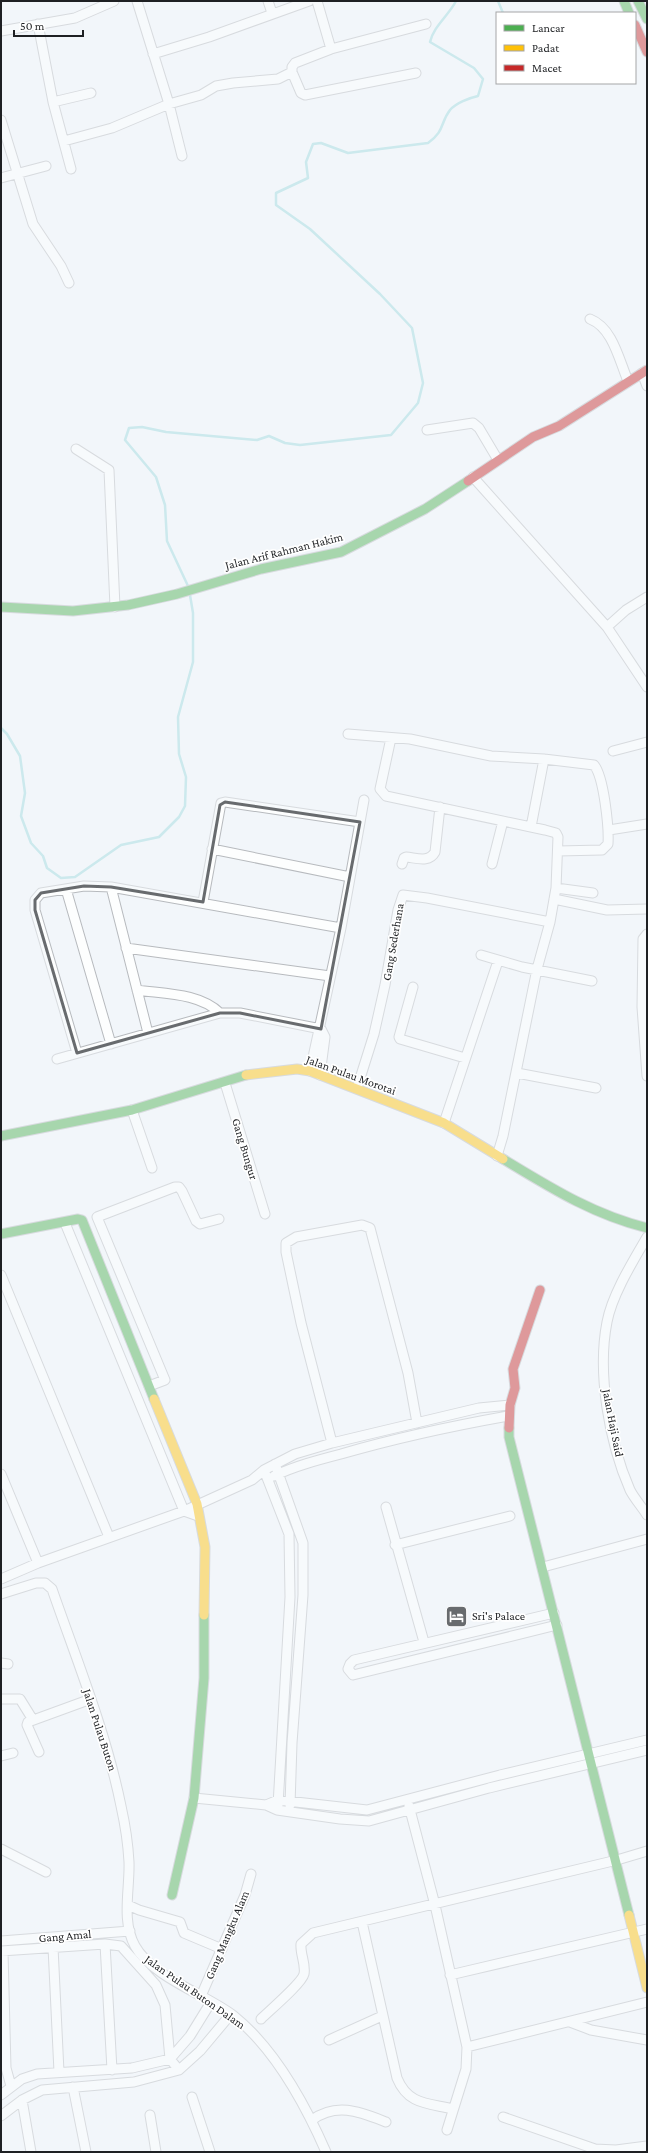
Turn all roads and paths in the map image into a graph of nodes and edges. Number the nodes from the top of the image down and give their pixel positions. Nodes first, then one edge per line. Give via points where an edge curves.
1 (114, 1) edge
2 (137, 1) edge
3 (268, 1) edge
4 (309, 1) edge
5 (316, 1) edge
6 (638, 1) edge
7 (272, 13) junction
8 (647, 19) edge
9 (38, 24) junction
10 (426, 24) dead end
11 (637, 29) edge
12 (1, 31) edge
13 (331, 49) junction
14 (647, 52) edge
15 (153, 54) junction
16 (292, 72) junction
17 (416, 72) dead end
18 (91, 93) dead end
19 (53, 102) junction
20 (169, 104) junction
21 (1, 120) edge
22 (64, 141) junction
23 (182, 156) dead end
24 (46, 166) dead end
25 (72, 169) dead end
26 (18, 173) junction
27 (1, 178) edge
28 (69, 283) dead end
29 (590, 319) dead end
30 (644, 371) edge
31 (628, 381) junction
32 (647, 386) edge
33 (426, 430) dead end
34 (76, 449) dead end
35 (498, 460) junction
36 (472, 477) junction
37 (647, 597) edge
38 (1, 607) edge
39 (115, 607) junction
40 (607, 626) junction
41 (647, 687) edge
42 (348, 734) dead end
43 (390, 738) junction
44 (647, 742) edge
45 (613, 751) dead end
46 (544, 759) junction
47 (364, 800) dead end
48 (440, 807) junction
49 (503, 821) junction
50 (360, 822) junction
51 (647, 824) edge
52 (531, 827) junction
53 (609, 830) junction
54 (212, 849) junction
55 (558, 850) junction
56 (402, 864) dead end
57 (492, 864) dead end
58 (350, 877) junction
59 (111, 887) junction
60 (556, 888) junction
61 (66, 889) junction
62 (593, 893) dead end
63 (554, 899) junction
64 (203, 902) junction
65 (647, 909) edge
66 (550, 922) junction
67 (341, 928) junction
68 (647, 934) edge
69 (126, 948) junction
70 (481, 955) dead end
71 (498, 961) junction
72 (537, 969) junction
73 (330, 976) junction
74 (592, 982) dead end
75 (414, 987) dead end
76 (137, 990) junction
77 (220, 1013) junction
78 (321, 1030) junction
79 (148, 1033) junction
80 (111, 1044) junction
81 (77, 1054) junction
82 (465, 1058) junction
83 (56, 1059) dead end
84 (310, 1071) junction
85 (517, 1073) junction
86 (320, 1075) junction
87 (647, 1076) edge
88 (225, 1082) junction
89 (357, 1088) junction
90 (596, 1088) dead end
91 (132, 1110) junction
92 (444, 1123) junction
93 (1, 1136) edge
94 (497, 1156) junction
95 (152, 1168) dead end
96 (265, 1214) dead end
97 (97, 1217) junction
98 (218, 1219) dead end
99 (82, 1220) junction
100 (65, 1223) junction
101 (647, 1228) edge
102 (1, 1234) edge
103 (647, 1237) edge
104 (1, 1275) edge
105 (540, 1290) dead end
106 (149, 1386) junction
107 (510, 1405) junction
108 (508, 1416) junction
109 (417, 1423) junction
110 (332, 1442) junction
111 (276, 1464) junction
112 (1, 1474) edge
113 (266, 1474) junction
114 (278, 1474) junction
115 (197, 1504) junction
116 (386, 1507) dead end
117 (184, 1511) junction
118 (647, 1515) edge
119 (198, 1516) junction
120 (510, 1516) dead end
121 (109, 1537) junction
122 (647, 1539) edge
123 (395, 1544) junction
124 (38, 1563) junction
125 (543, 1567) junction
126 (1, 1579) edge
127 (1, 1594) edge
128 (554, 1613) junction
129 (557, 1625) junction
130 (424, 1642) junction
131 (1, 1699) edge
132 (91, 1699) junction
133 (33, 1720) junction
134 (647, 1740) edge
135 (647, 1750) edge
136 (38, 1752) dead end
137 (13, 1753) dead end
138 (589, 1754) junction
139 (1, 1756) edge
140 (591, 1764) junction
141 (194, 1798) junction
142 (278, 1800) junction
143 (407, 1800) junction
144 (290, 1801) junction
145 (266, 1804) junction
146 (277, 1810) junction
147 (411, 1811) junction
148 (289, 1812) junction
149 (1, 1849) edge
150 (647, 1851) edge
151 (616, 1860) junction
152 (46, 1872) dead end
153 (251, 1874) dead end
154 (172, 1894) dead end
155 (128, 1905) junction
156 (435, 1905) junction
157 (362, 1922) junction
158 (647, 1929) edge
159 (130, 1931) junction
160 (633, 1932) junction
161 (1, 1941) edge
162 (105, 1944) junction
163 (53, 1947) junction
164 (222, 1949) junction
165 (2, 1951) edge
166 (450, 1976) junction
167 (647, 1988) edge
168 (202, 1996) junction
169 (211, 2002) junction
170 (647, 2002) edge
171 (231, 2014) junction
172 (382, 2016) junction
173 (261, 2019) dead end
174 (570, 2022) junction
175 (329, 2040) dead end
176 (647, 2040) edge
177 (467, 2047) junction
178 (170, 2059) junction
179 (112, 2070) junction
180 (179, 2070) junction
181 (59, 2072) junction
182 (46, 2073) junction
183 (12, 2086) junction
184 (73, 2086) junction
185 (48, 2088) junction
186 (1, 2095) edge
187 (192, 2097) dead end
188 (22, 2100) junction
189 (453, 2109) junction
190 (150, 2115) dead end
191 (1, 2116) edge
192 (503, 2117) dead end
193 (312, 2120) junction
194 (386, 2122) dead end
195 (447, 2130) dead end
196 (647, 2146) edge
197 (31, 2152) edge
198 (86, 2152) edge
199 (156, 2152) edge
200 (210, 2152) edge
201 (326, 2152) edge

1 - 9 street via 75,18
2 - 15 street
3 - 7 street
4 - 7 street
5 - 13 street
6 - 8 street
7 - 15 street via 209,37
9 - 12 street
9 - 19 street
10 - 13 street
11 - 14 street
13 - 16 street via 295,62
15 - 20 street
16 - 17 street via 301,93 305,95
16 - 20 street via 278,79 216,86 201,95
18 - 19 street
19 - 22 street
20 - 22 street via 112,128
20 - 23 street
21 - 26 street
22 - 25 street
24 - 26 street
26 - 27 street
26 - 28 street via 33,224 61,266
29 - 31 street via 606,330
30 - 31 street, Jalan Arif Rahman Hakim
30 - 32 street
31 - 35 street, Jalan Arif Rahman Hakim via 559,426 533,437
33 - 35 street via 473,422
34 - 39 street via 109,470
35 - 36 street, Jalan Arif Rahman Hakim
36 - 39 street, Jalan Arif Rahman Hakim via 425,509 341,552 261,568 177,594
36 - 40 street
37 - 40 street
38 - 39 street, Jalan Arif Rahman Hakim via 52,612
40 - 41 street
42 - 43 street
43 - 46 street via 410,739 491,756
43 - 48 street via 380,789 382,794
44 - 45 street
46 - 52 street
46 - 53 street via 594,766 605,802
47 - 50 street
48 - 49 street
48 - 56 street via 433,856 426,859 406,857
49 - 52 street
49 - 57 street
50 - 54 street via 225,802 220,805
50 - 58 street
51 - 53 street
52 - 55 street via 556,833
53 - 55 street via 608,844 602,850
54 - 58 street
54 - 64 street
55 - 60 street
58 - 67 street
59 - 61 street via 84,886
59 - 64 street
59 - 69 street
60 - 62 street
60 - 63 street
61 - 80 street
61 - 81 street via 41,894 35,900 35,907
63 - 65 street via 607,910
63 - 66 street
64 - 67 street
66 - 72 street
66 - 89 street, Gang Sederhana via 403,895 374,1034
67 - 73 street
68 - 87 street via 643,939 642,1007
69 - 73 street
69 - 76 street
70 - 71 street
71 - 72 street
71 - 82 street
72 - 74 street
72 - 85 street
73 - 78 street
75 - 82 street via 400,1039
76 - 77 street via 197,998 212,1005
76 - 79 street
77 - 78 street via 240,1013
77 - 79 street
78 - 84 street via 317,1037
78 - 86 street via 325,1037
79 - 80 street
80 - 81 street
81 - 83 street
82 - 92 street
84 - 86 street, Jalan Pulau Morotai
84 - 88 street, Jalan Pulau Morotai via 274,1070
85 - 90 street
85 - 94 street
86 - 89 street, Jalan Pulau Morotai
88 - 91 street, Jalan Pulau Morotai
88 - 96 street, Gang Bungur
89 - 92 street, Jalan Pulau Morotai
91 - 93 street, Jalan Pulau Morotai
91 - 95 street
92 - 94 street, Jalan Pulau Morotai
94 - 101 street, Jalan Pulau Morotai via 568,1198 616,1220
97 - 98 street via 174,1187 182,1191 196,1221 200,1224
97 - 99 street
97 - 106 street via 165,1380
99 - 100 street
99 - 106 street
100 - 102 street
100 - 117 street
103 - 118 street, Jalan Haji Said via 607,1321 604,1354 605,1391 620,1462 631,1491
104 - 121 street
105 - 107 street via 513,1369 515,1388
106 - 115 street
107 - 108 street
107 - 109 street via 479,1408
108 - 114 street via 362,1447
108 - 125 street via 509,1437
109 - 110 street
109 - 110 street via 408,1373 370,1228 362,1225 296,1237 286,1243 286,1252 301,1323
110 - 111 street via 295,1454
111 - 113 street
111 - 114 street
112 - 124 street
113 - 114 street
113 - 115 street
113 - 142 street via 289,1534 290,1597
114 - 144 street via 303,1543 303,1595
115 - 117 street
115 - 119 street
116 - 123 street
117 - 119 street
117 - 121 street
119 - 141 street via 205,1547 206,1593 204,1678
120 - 123 street
121 - 124 street
122 - 125 street
123 - 130 street
124 - 126 street
125 - 128 street
127 - 132 street, Jalan Pulau Buton via 36,1583 50,1586
128 - 129 street
128 - 130 street
129 - 130 street via 355,1675 348,1669 354,1660
129 - 138 street
131 - 133 street via 20,1699
132 - 133 street
132 - 155 street, Jalan Pulau Buton via 113,1770 124,1819 129,1864
133 - 136 street via 26,1725
134 - 138 street
135 - 140 street
137 - 139 street
138 - 140 street
138 - 143 street
140 - 147 street via 489,1788
140 - 151 street
141 - 145 street
141 - 154 street
142 - 144 street
142 - 145 street
142 - 146 street
143 - 144 street via 367,1810
143 - 147 street
144 - 148 street
145 - 146 street
146 - 148 street
147 - 148 street via 369,1821
147 - 156 street
149 - 152 street
150 - 151 street
151 - 156 street
151 - 160 street
153 - 164 street, Gang Mangku Alam
155 - 159 street, Jalan Pulau Buton
155 - 164 street via 180,1922 184,1933
156 - 157 street
156 - 166 street
157 - 172 street
157 - 173 street via 313,1933 303,1940 300,1950 304,1969 302,1979
158 - 160 street
159 - 161 street, Gang Amal
159 - 168 street, Jalan Pulau Buton Dalam via 136,1947 147,1961
160 - 166 street
160 - 167 street
162 - 163 street
162 - 178 street via 121,1946 156,1985 165,2005
162 - 179 street
163 - 165 street
163 - 181 street
164 - 168 street, Gang Mangku Alam
165 - 183 street via 6,2068
166 - 177 street
168 - 169 street, Jalan Pulau Buton Dalam
169 - 171 street, Jalan Pulau Buton Dalam
169 - 178 street via 190,2036
170 - 174 street
171 - 180 street via 200,2051
171 - 193 street, Jalan Pulau Buton Dalam via 255,2036 278,2064
172 - 175 street
172 - 189 street via 402,2090 412,2099
174 - 176 street via 591,2030
174 - 177 street
177 - 189 street via 466,2069
178 - 179 street
178 - 180 street
179 - 181 street
180 - 184 street via 134,2082
181 - 182 street
182 - 183 street via 30,2076
182 - 185 street
183 - 186 street
184 - 185 street
184 - 198 street
185 - 188 street
187 - 200 street
188 - 191 street
188 - 197 street
189 - 195 street
190 - 199 street
192 - 196 street via 595,2149
193 - 194 street via 331,2111 350,2110
193 - 201 street, Jalan Pulau Buton Dalam

